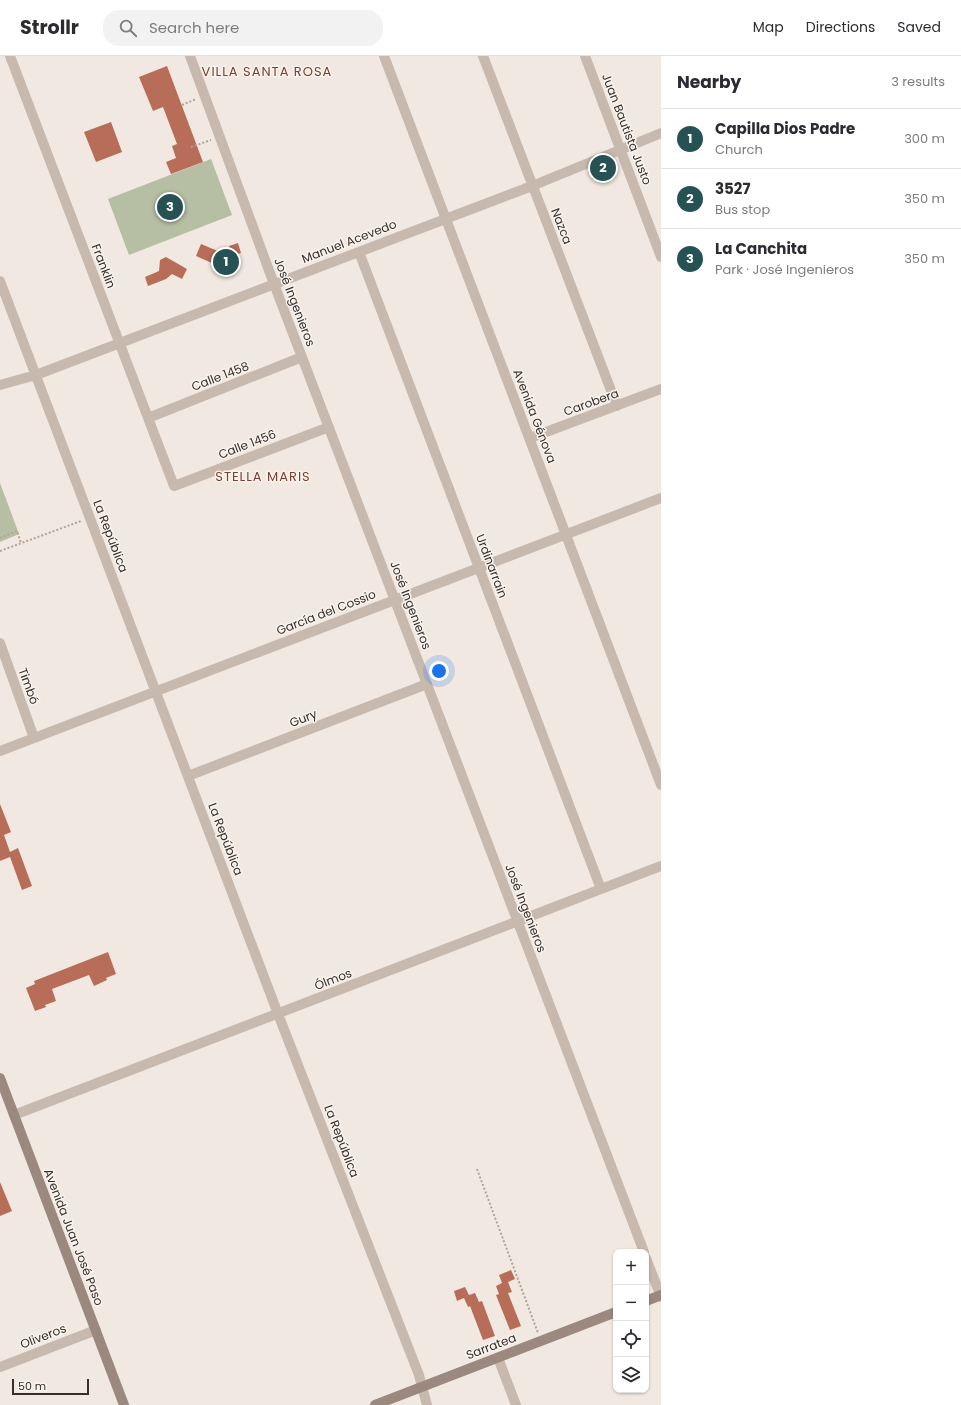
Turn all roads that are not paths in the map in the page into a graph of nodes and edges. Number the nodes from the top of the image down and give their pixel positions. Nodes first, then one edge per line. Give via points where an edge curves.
1 (10, 56) edge
2 (190, 56) edge
3 (384, 56) edge
4 (483, 56) edge
5 (585, 56) edge
6 (661, 133) edge
7 (620, 149) junction
8 (532, 186) junction
9 (446, 218) junction
10 (359, 252) junction
11 (661, 257) edge
12 (0, 281) edge
13 (274, 284) junction
14 (119, 343) junction
15 (302, 357) junction
16 (36, 375) junction
17 (0, 385) edge
18 (661, 390) edge
19 (617, 406) junction
20 (148, 418) junction
21 (329, 427) junction
22 (530, 438) junction
23 (174, 486) joint
24 (661, 498) edge
25 (566, 534) junction
26 (479, 568) junction
27 (395, 600) junction
28 (0, 643) edge
29 (427, 684) junction
30 (156, 691) junction
31 (34, 738) junction
32 (0, 751) edge
33 (188, 776) junction
34 (661, 785) edge
35 (661, 866) edge
36 (601, 889) junction
37 (518, 922) junction
38 (278, 1014) junction
39 (0, 1078) edge
40 (14, 1115) junction
41 (643, 1249) edge
42 (649, 1266) edge
43 (661, 1296) edge
44 (649, 1300) edge
45 (613, 1313) edge
46 (96, 1330) junction
47 (498, 1358) junction
48 (0, 1367) edge
49 (422, 1386) junction
50 (124, 1405) edge
51 (375, 1405) edge
52 (427, 1405) edge
53 (516, 1405) edge

1 - 14 street, Franklin
2 - 13 street, José Ingenieros
3 - 9 street, Avenida Génova
4 - 8 street, Nazca
5 - 7 street, Juan Bautista Justo
6 - 7 street, Manuel Acevedo
7 - 8 street, Manuel Acevedo
7 - 11 street, Juan Bautista Justo
8 - 9 street, Manuel Acevedo
8 - 19 street, Nazca
9 - 10 street, Manuel Acevedo
9 - 22 street, Avenida Génova
10 - 13 street, Manuel Acevedo
10 - 26 street, Urdinarrain
12 - 16 street, La República
13 - 14 street, Manuel Acevedo
13 - 15 street, José Ingenieros
14 - 16 street, Manuel Acevedo
14 - 20 street, Franklin
15 - 20 street, Calle 1458
15 - 21 street, José Ingenieros
16 - 17 street, Manuel Acevedo
16 - 30 street, La República
18 - 19 street, Carobera
19 - 22 street, Carobera
20 - 23 street, Franklin
21 - 23 street, Calle 1456
21 - 27 street, José Ingenieros
22 - 25 street, Avenida Génova
24 - 25 street, García del Cossio
25 - 26 street, García del Cossio
25 - 34 street, Avenida Génova
26 - 27 street, García del Cossio
26 - 36 street, Urdinarrain
27 - 29 street, José Ingenieros
27 - 30 street, García del Cossio
28 - 31 street, Timbó
29 - 33 street, Gury
29 - 37 street, José Ingenieros
30 - 31 street, García del Cossio
30 - 33 street, La República
31 - 32 street, García del Cossio
33 - 38 street, La República
35 - 36 street, Ólmos
36 - 37 street, Ólmos
37 - 38 street, Ólmos
37 - 41 street, José Ingenieros
38 - 40 street, Ólmos
38 - 49 street, La República via 420,1375
39 - 40 main road, Avenida Juan José Paso
40 - 46 main road, Avenida Juan José Paso
42 - 43 street
43 - 44 main road
45 - 47 main road, Sarratea
46 - 48 street, Oliveros
46 - 50 main road, Avenida Juan José Paso
47 - 49 main road, Sarratea
47 - 53 street
49 - 51 main road, Sarratea
49 - 52 street, La República

